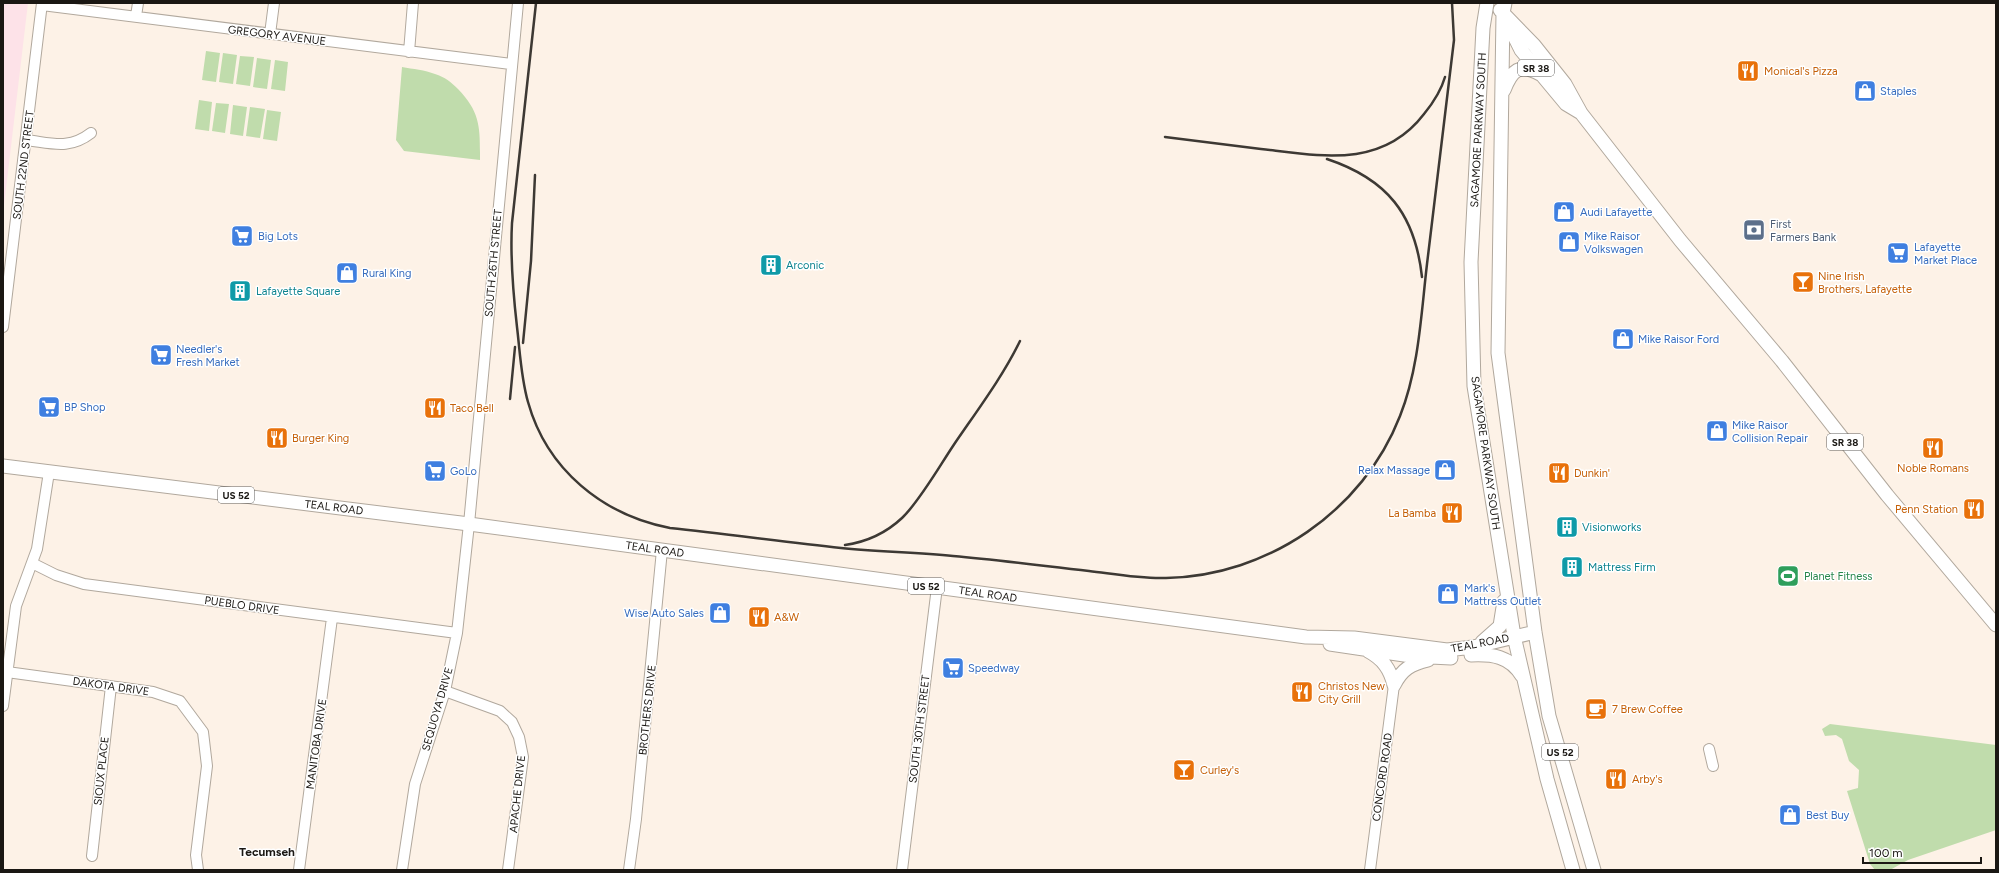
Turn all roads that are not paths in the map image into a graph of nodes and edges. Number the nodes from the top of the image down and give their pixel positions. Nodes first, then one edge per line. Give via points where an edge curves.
1 (138, 3) edge
2 (274, 3) edge
3 (413, 3) edge
4 (518, 3) edge
5 (1487, 3) edge
6 (1494, 3) edge
7 (42, 4) edge
8 (1504, 8) edge
9 (136, 16) junction
10 (270, 34) junction
11 (409, 52) junction
12 (511, 64) junction
13 (1541, 74) junction
14 (1502, 100) junction
15 (1581, 113) junction
16 (91, 133) dead end
17 (26, 140) junction
18 (3, 327) edge
19 (3, 466) edge
20 (49, 472) junction
21 (469, 524) junction
22 (662, 550) junction
23 (32, 563) junction
24 (1505, 579) junction
25 (937, 587) junction
26 (332, 618) junction
27 (1996, 625) edge
28 (1535, 632) junction
29 (457, 633) junction
30 (1306, 636) junction
31 (1514, 636) junction
32 (1365, 650) junction
33 (1472, 651) junction
34 (1433, 658) junction
35 (7, 672) junction
36 (1524, 679) junction
37 (1394, 685) junction
38 (111, 686) junction
39 (445, 691) junction
40 (3, 706) edge
41 (1709, 749) dead end
42 (1713, 766) dead end
43 (92, 856) dead end
44 (198, 870) edge
45 (299, 870) edge
46 (402, 870) edge
47 (508, 870) edge
48 (629, 870) edge
49 (902, 870) edge
50 (1370, 870) edge
51 (1573, 870) edge
52 (1594, 870) edge

1 - 9 street
2 - 10 street
3 - 11 street
4 - 12 street, SOUTH 26TH STREET
5 - 24 main road, SAGAMORE PARKWAY SOUTH via 1483,28 1471,262 1474,386
6 - 8 main road, SR 38
7 - 9 street, GREGORY AVENUE
7 - 17 street, SOUTH 22ND STREET
8 - 13 main road, SR 38 via 1517,44
8 - 14 main road, SAGAMORE PARKWAY SOUTH
8 - 15 main road, SR 38 via 1565,84
9 - 10 street, GREGORY AVENUE
10 - 11 street, GREGORY AVENUE
11 - 12 street, GREGORY AVENUE
12 - 21 street, SOUTH 26TH STREET
13 - 14 main road via 1527,68 1516,70 1509,79
13 - 15 main road, SR 38 via 1566,104
14 - 28 main road, SAGAMORE PARKWAY SOUTH via 1498,353
15 - 27 main road, SR 38 via 1680,240 1782,361 1887,495
16 - 17 street via 70,145
17 - 18 street, SOUTH 22ND STREET
19 - 20 main road, TEAL ROAD / US 52
20 - 21 main road, TEAL ROAD / US 52
20 - 23 street via 40,536
21 - 22 main road, TEAL ROAD / US 52
21 - 29 street, SEQUOYA DRIVE
22 - 25 main road, TEAL ROAD / US 52
22 - 48 street, BROTHERS DRIVE
23 - 26 street, PUEBLO DRIVE via 56,575 84,584
23 - 35 street via 16,606
24 - 31 main road, SAGAMORE PARKWAY SOUTH
24 - 33 main road via 1500,626
25 - 30 main road, TEAL ROAD / US 52
25 - 49 street, SOUTH 30TH STREET
26 - 29 street, PUEBLO DRIVE
26 - 45 street, MANITOBA DRIVE
28 - 31 main road, US 52
28 - 52 main road, SAGAMORE PARKWAY SOUTH / US 52 via 1550,716
29 - 39 street, SEQUOYA DRIVE
30 - 32 main road, TEAL ROAD / US 52 via 1327,644
30 - 33 main road, TEAL ROAD / US 52 via 1354,638
31 - 33 main road, TEAL ROAD / US 52
31 - 36 main road, SAGAMORE PARKWAY SOUTH
32 - 34 main road, TEAL ROAD / US 52
32 - 37 main road via 1385,663
33 - 34 main road, TEAL ROAD / US 52 via 1453,658
33 - 36 main road, US 52 via 1502,657 1510,662
34 - 37 main road via 1411,664
35 - 38 street, DAKOTA DRIVE
35 - 40 street
36 - 51 main road, SAGAMORE PARKWAY SOUTH / US 52 via 1547,779
37 - 50 street, CONCORD ROAD
38 - 43 street, SIOUX PLACE
38 - 44 street, DAKOTA DRIVE via 153,692 180,701 203,732 207,766 196,855
39 - 46 street, SEQUOYA DRIVE via 415,784
39 - 47 street, APACHE DRIVE via 500,711 512,722 519,737 523,756
41 - 42 street

